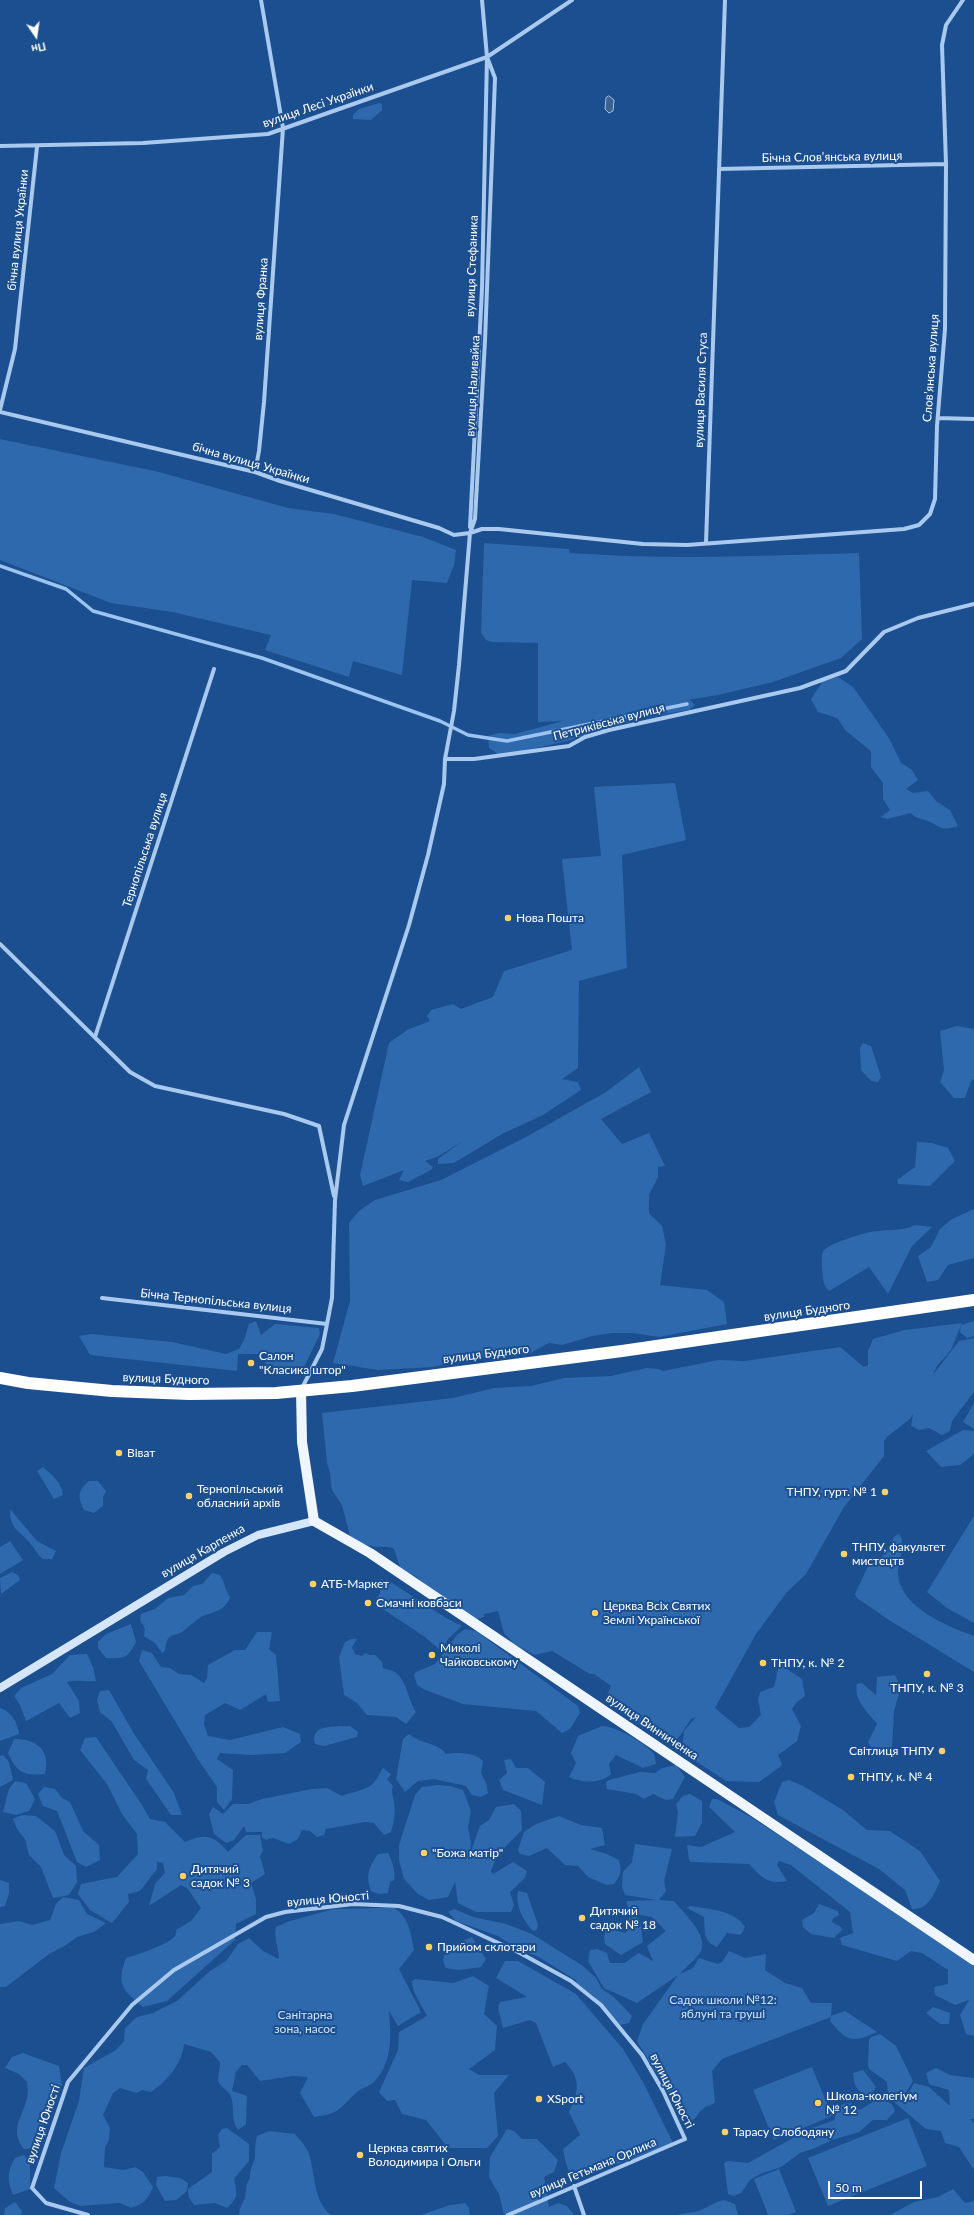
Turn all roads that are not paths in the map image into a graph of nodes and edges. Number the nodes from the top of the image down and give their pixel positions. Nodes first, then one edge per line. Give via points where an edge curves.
1 (261, 0) edge
2 (482, 0) edge
3 (572, 0) edge
4 (725, 0) edge
5 (963, 0) edge
6 (487, 58) junction
7 (283, 128) junction
8 (0, 146) edge
9 (37, 147) junction
10 (946, 164) junction
11 (719, 169) junction
12 (0, 411) edge
13 (938, 418) junction
14 (974, 420) edge
15 (255, 472) junction
16 (470, 533) junction
17 (706, 543) junction
18 (974, 604) edge
19 (214, 669) dead end
20 (445, 759) junction
21 (0, 944) edge
22 (94, 1036) junction
23 (335, 1200) junction
24 (102, 1298) dead end
25 (974, 1300) edge
26 (327, 1324) junction
27 (0, 1378) edge
28 (301, 1391) junction
29 (314, 1521) junction
30 (0, 1688) edge
31 (974, 1960) edge
32 (685, 2139) joint
33 (574, 2186) junction
34 (88, 2215) edge
35 (508, 2215) edge
36 (584, 2215) edge

1 - 7 street, вулиця Франка
2 - 6 street, вулиця Стефаника
3 - 6 street, вулиця Лесі Українки
4 - 11 street, вулиця Василя Стуса
5 - 10 street, Словʼянська вулиця via 946,25 942,45
6 - 7 street, вулиця Лесі Українки
6 - 16 street, вулиця Стефаника via 482,288
6 - 16 street, вулиця Наливайка via 495,78 485,341 475,519
7 - 9 street, вулиця Лесі Українки via 268,134 250,136
7 - 15 street, вулиця Франка via 264,402
8 - 9 street, вулиця Лесі Українки
9 - 12 street, бічна вулиця Українки via 15,349
10 - 11 street, Бічна Словʼянська вулиця
10 - 13 street, Словʼянська вулиця via 945,329
11 - 17 street, вулиця Василя Стуса
12 - 15 street, бічна вулиця Українки
13 - 14 street
13 - 17 street, Словʼянська вулиця via 935,499 930,514 919,525 904,529
15 - 16 street, бічна вулиця Українки via 439,528 454,535
16 - 17 street via 482,529 499,529 643,544
16 - 20 street, вулиця Наливайка via 459,665
18 - 20 street, Петриківська вулиця via 918,618 884,632 846,671 800,688 609,730 586,737 569,746 474,759
19 - 22 street, Тернопільська вулиця
20 - 23 street, вулиця Наливайка via 444,784 409,925 344,1125
21 - 22 street
22 - 23 street via 130,1072 155,1086 284,1114 319,1126
23 - 26 street via 332,1298
24 - 26 street, Бічна Тернопільська вулиця
25 - 28 highway, вулиця Будного via 614,1352
26 - 28 street via 322,1349
27 - 28 highway, вулиця Будного via 112,1391 189,1394
28 - 29 main road via 302,1442
29 - 30 main road, вулиця Карпенка via 258,1535 224,1552
29 - 31 main road, вулиця Винниченка via 370,1553
32 - 33 street, вулиця Гетьмана Орлика
32 - 34 street, вулиця Юності via 663,2091 642,2055 601,2005 571,1980 442,1917 398,1906 353,1904 286,1912 266,1917 174,1970 132,2005 68,2082 32,2188 46,2203
33 - 35 street, вулиця Гетьмана Орлика
33 - 36 street

